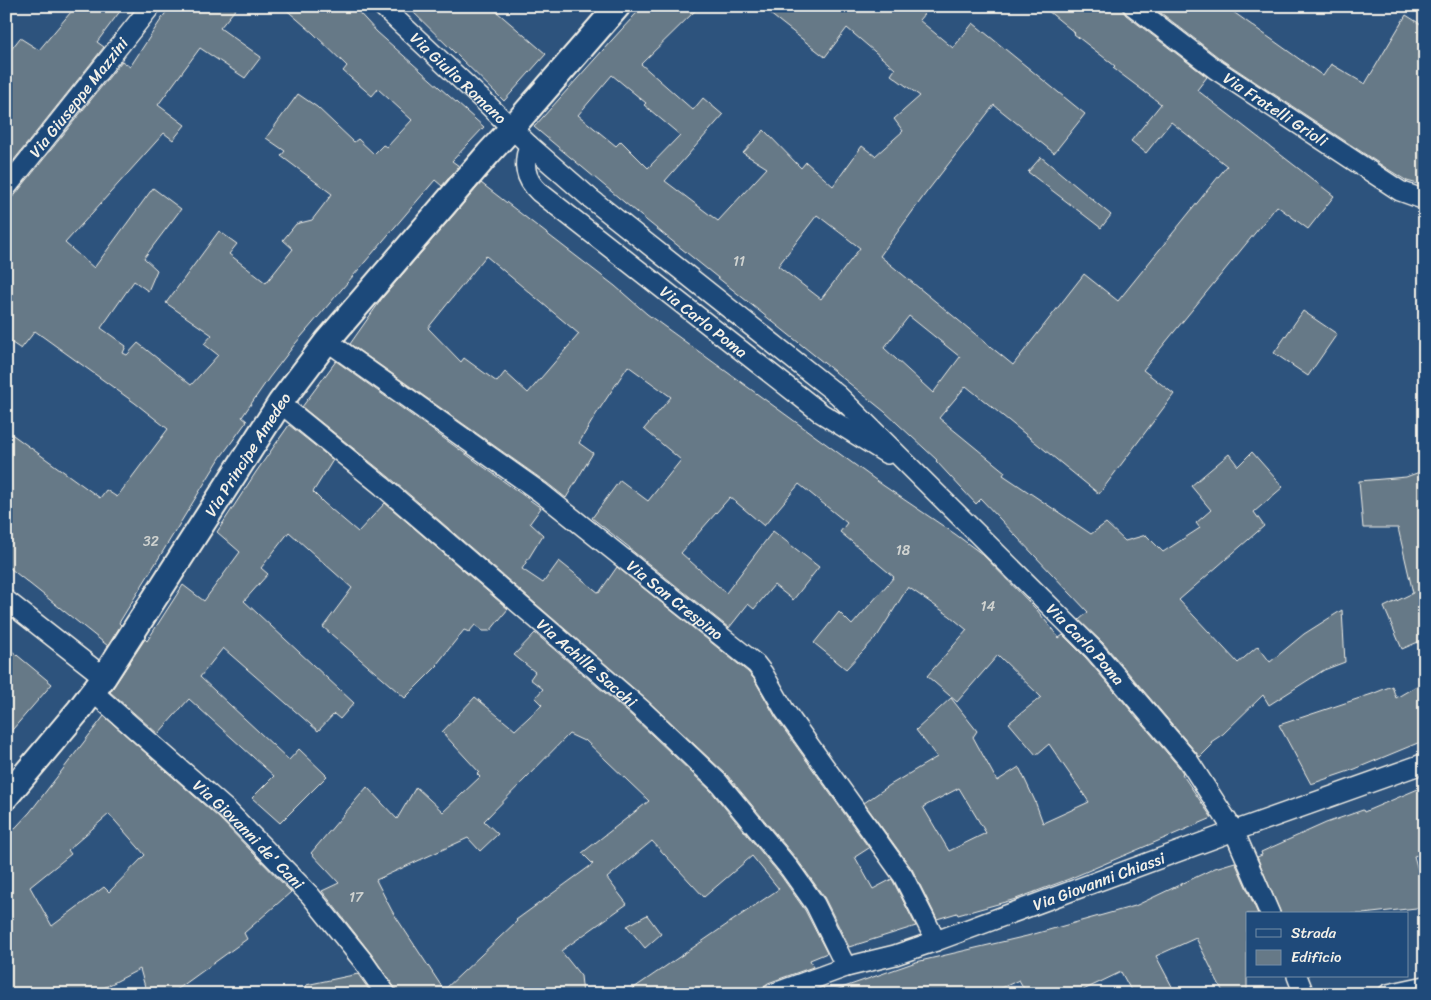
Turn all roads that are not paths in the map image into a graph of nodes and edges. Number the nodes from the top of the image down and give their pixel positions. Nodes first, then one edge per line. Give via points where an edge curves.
1 (152, 6) edge
2 (382, 6) edge
3 (618, 6) edge
4 (1133, 6) edge
5 (512, 128) junction
6 (529, 145) junction
7 (6, 188) edge
8 (1425, 200) edge
9 (327, 341) junction
10 (280, 403) junction
11 (917, 473) junction
12 (6, 600) edge
13 (98, 685) junction
14 (1425, 763) edge
15 (6, 797) edge
16 (1234, 831) junction
17 (1269, 912) edge
18 (936, 941) junction
19 (846, 967) junction
20 (1298, 978) edge
21 (1425, 986) edge
22 (386, 994) edge
23 (772, 994) edge
24 (1304, 994) edge
25 (1388, 994) edge

1 - 7 street, Via Giuseppe Mazzini
2 - 5 street, Via Giulio Romano
3 - 5 street, Via Principe Amedeo
4 - 8 street, Via Fratelli Grioli via 1215,69 1400,191
5 - 6 street, Via Carlo Poma
5 - 9 street, Via Principe Amedeo
6 - 11 street, Via Carlo Poma via 590,198 838,395
6 - 11 street, Via Carlo Poma via 526,169 539,192 821,413
9 - 10 street, Via Principe Amedeo
9 - 18 street, Via San Crespino via 540,492 756,664 785,711 903,876
10 - 13 street, Via Principe Amedeo
10 - 19 street, Via Achille Sacchi via 382,486 640,708 719,782 815,904
11 - 16 street, Via Carlo Poma via 1094,650 1188,760
12 - 13 street, Via Giovanni de' Cani
13 - 15 street, Via Principe Amedeo
13 - 22 street, Via Giovanni de' Cani via 303,888
14 - 16 street, Via Giovanni Chiassi
16 - 17 street, Via Carlo Poma
16 - 18 street, Via Giovanni Chiassi
18 - 19 street, Via Giovanni Chiassi
19 - 23 street, Via Giovanni Chiassi
20 - 24 street
21 - 25 street

